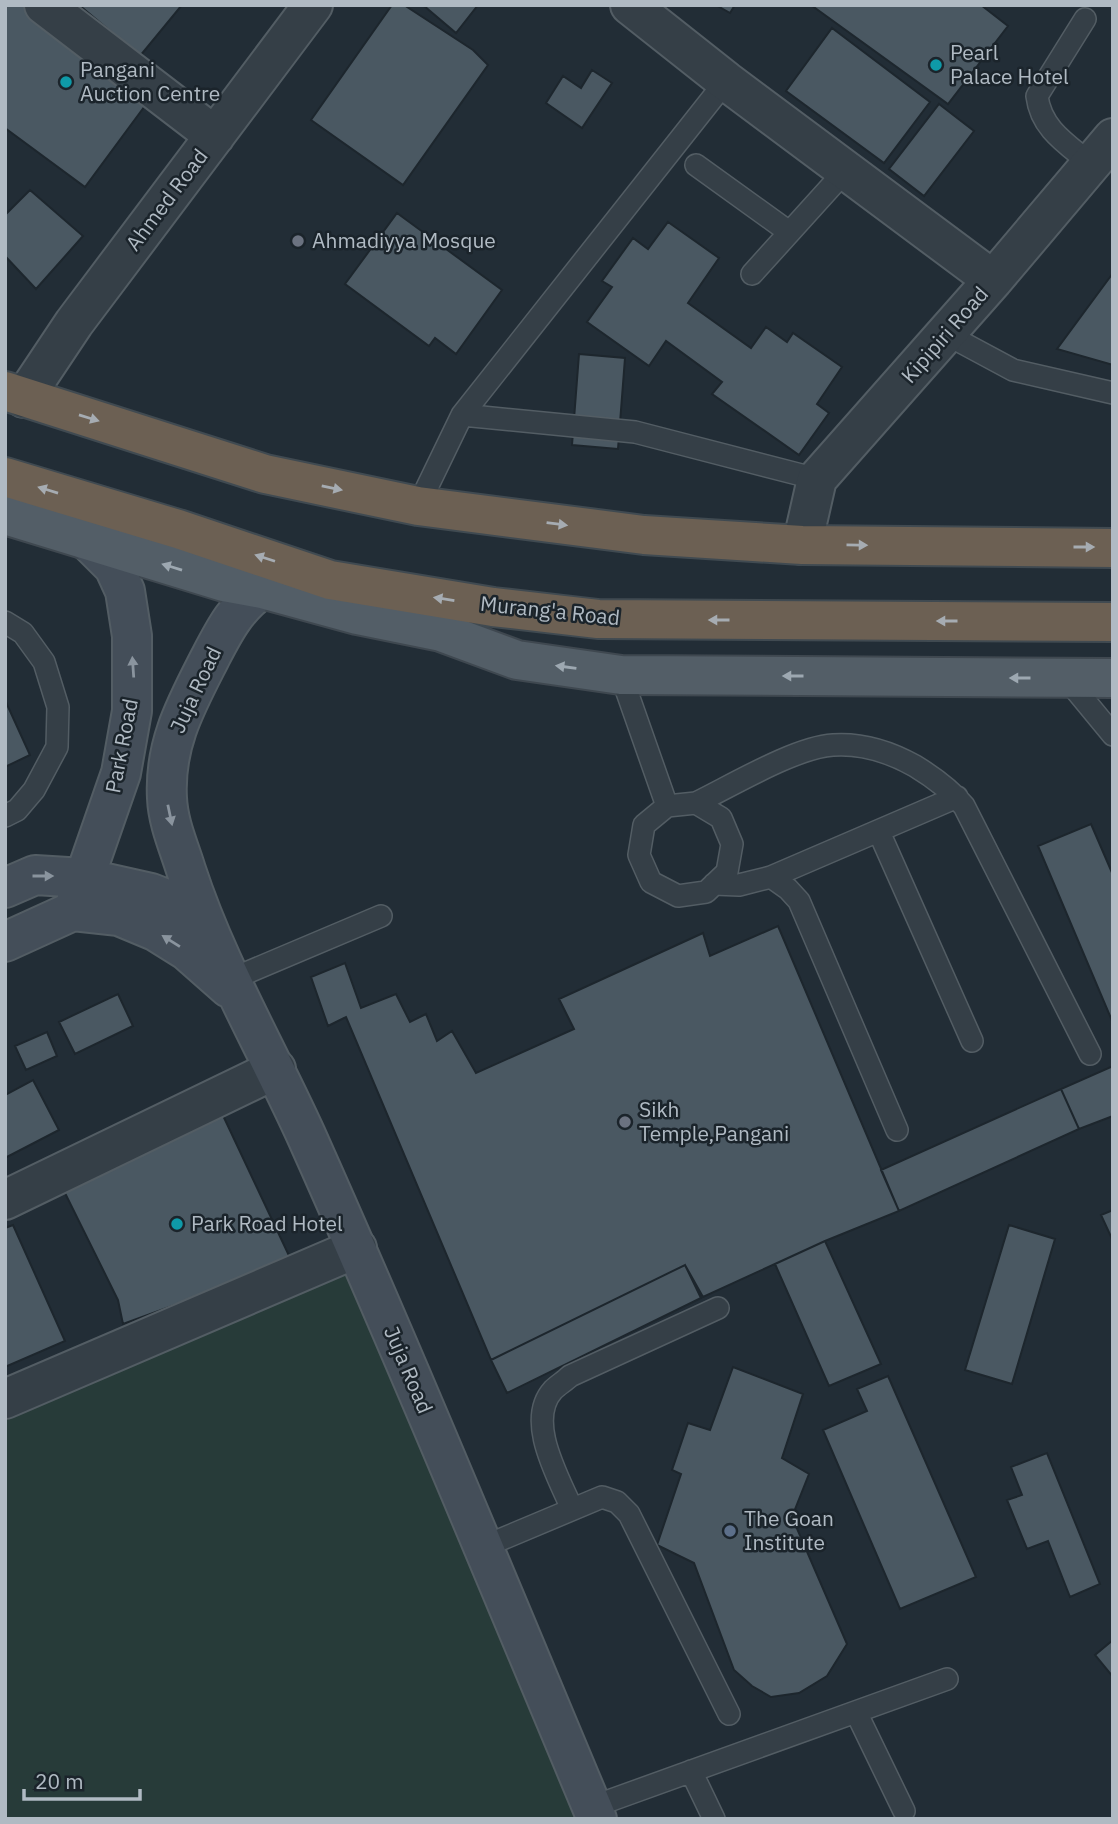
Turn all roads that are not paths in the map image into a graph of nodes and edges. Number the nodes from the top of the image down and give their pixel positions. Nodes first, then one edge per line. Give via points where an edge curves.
1 (44, 5) edge
2 (630, 5) edge
3 (295, 12) edge
4 (1086, 19) dead end
5 (726, 81) junction
6 (215, 136) junction
7 (1102, 151) edge
8 (696, 165) dead end
9 (846, 170) junction
10 (789, 232) junction
11 (752, 274) dead end
12 (993, 280) junction
13 (946, 334) junction
14 (1113, 393) edge
15 (15, 394) edge
16 (462, 415) junction
17 (5, 477) edge
18 (817, 480) junction
19 (418, 506) junction
20 (5, 515) edge
21 (89, 542) junction
22 (802, 545) junction
23 (1113, 548) edge
24 (262, 589) junction
25 (358, 600) junction
26 (5, 622) edge
27 (1113, 622) edge
28 (621, 675) junction
29 (1066, 678) junction
30 (1113, 678) edge
31 (1113, 735) edge
32 (957, 797) junction
33 (696, 803) junction
34 (667, 806) junction
35 (5, 816) edge
36 (879, 832) junction
37 (771, 877) junction
38 (714, 884) junction
39 (5, 887) edge
40 (78, 895) junction
41 (381, 916) dead end
42 (206, 926) junction
43 (5, 942) edge
44 (237, 989) junction
45 (972, 1041) dead end
46 (1090, 1054) dead end
47 (276, 1069) junction
48 (897, 1130) dead end
49 (5, 1200) edge
50 (357, 1248) junction
51 (718, 1308) dead end
52 (5, 1399) edge
53 (572, 1509) junction
54 (483, 1548) junction
55 (947, 1679) dead end
56 (856, 1712) junction
57 (729, 1714) dead end
58 (691, 1772) junction
59 (904, 1811) dead end
60 (595, 1813) edge
61 (715, 1819) edge

1 - 6 street
2 - 5 street
3 - 6 street, Ahmed Road
4 - 7 lane via 1037,96 1048,127
5 - 9 street
5 - 16 lane
6 - 15 street, Ahmed Road
7 - 12 street, Kipipiri Road
8 - 10 lane
9 - 10 lane
9 - 12 street
10 - 11 lane
12 - 13 street, Kipipiri Road
13 - 14 lane via 1013,370
13 - 18 street, Kipipiri Road
15 -> 19 highway via 265,474
16 - 18 lane via 635,432
16 - 19 lane
25 -> 17 highway, Murang'a Road via 330,580
18 - 22 street, Kipipiri Road
19 -> 22 highway via 644,535
20 - 21 main road, Murang'a Road
24 -> 21 main road, Murang'a Road
40 -> 21 main road, Park Road via 121,773 134,679 125,591 114,568
22 -> 23 highway
24 - 25 main road, Murang'a Road
24 -> 42 main road, Juja Road via 239,608 224,630 184,706 170,747 167,799 174,834
27 -> 25 highway, Murang'a Road via 598,620 492,607
28 -> 25 main road via 517,660
26 - 35 lane via 23,632 44,662 58,707 57,747 34,790 17,810
29 -> 28 main road
28 - 34 lane
29 - 30 main road
29 - 31 lane
32 - 33 lane via 893,754 832,745 800,753
32 - 36 lane
32 - 46 lane
33 - 34 lane
33 - 38 lane via 721,818 732,844 727,872
34 - 38 lane via 644,825 639,855 651,882 678,896 706,892
36 - 37 lane
36 - 45 lane
37 - 38 lane via 739,885
37 - 48 lane via 799,901
39 -> 40 main road via 34,875
40 - 42 main road, Juja Road via 150,893 174,902
40 - 43 main road
44 -> 40 main road via 155,931
41 - 44 lane
42 - 44 main road, Juja Road
44 - 47 main road, Juja Road
47 - 49 street
47 - 50 main road, Juja Road
50 - 52 street
50 - 54 main road, Juja Road
51 - 53 lane via 570,1376 551,1392 541,1415 546,1449
53 - 54 lane
53 - 57 lane via 602,1497 617,1502 629,1514
54 - 60 main road, Juja Road
55 - 56 lane
56 - 58 lane
56 - 59 lane
58 - 60 lane
58 - 61 lane

